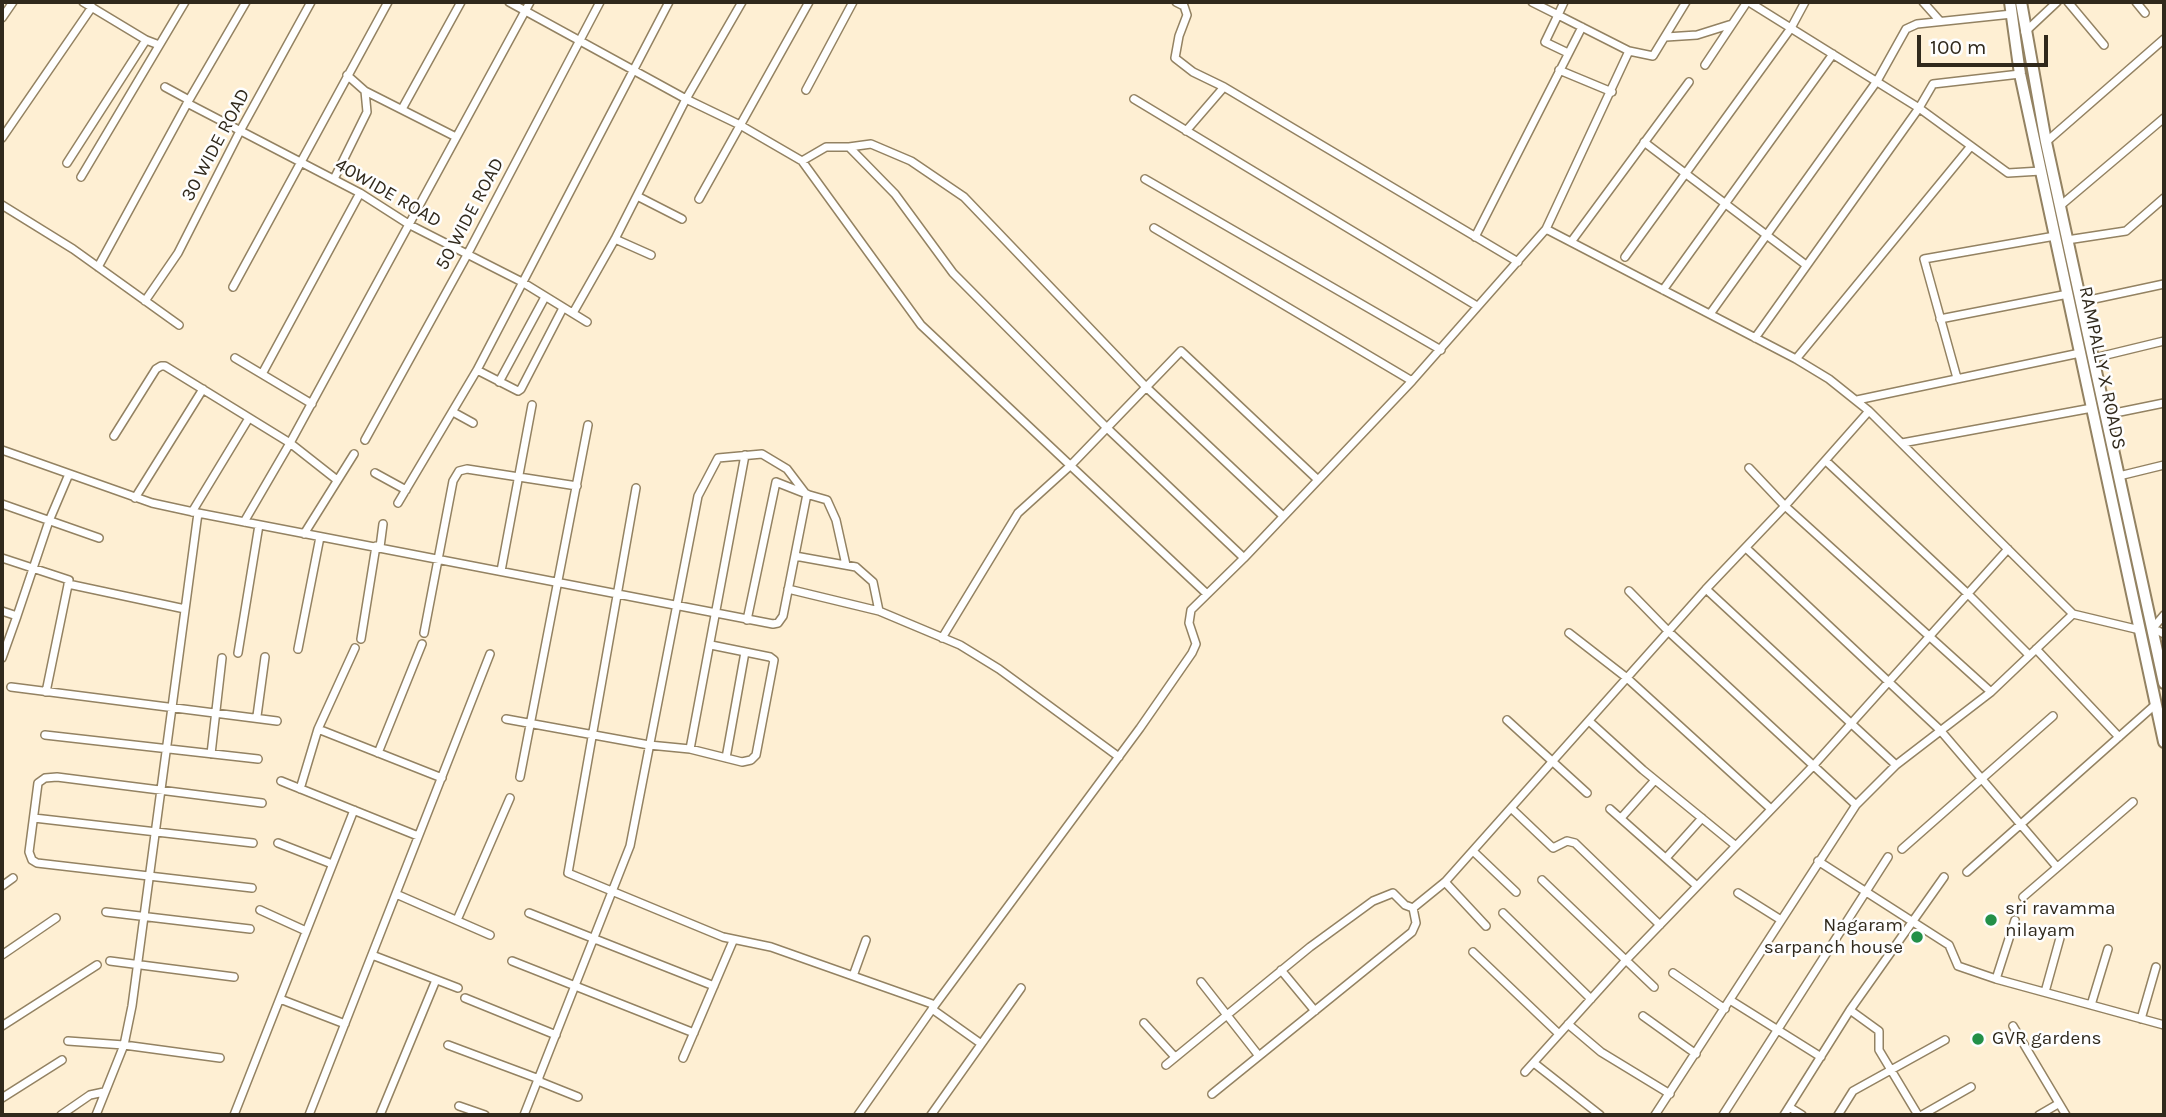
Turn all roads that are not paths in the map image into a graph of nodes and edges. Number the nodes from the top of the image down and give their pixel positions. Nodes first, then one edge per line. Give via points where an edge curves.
1 (13, 2) edge
2 (83, 2) edge
3 (185, 2) edge
4 (246, 2) edge
5 (312, 2) edge
6 (388, 2) edge
7 (461, 2) edge
8 (509, 2) edge
9 (530, 2) edge
10 (600, 2) edge
11 (668, 2) edge
12 (742, 2) edge
13 (809, 2) edge
14 (853, 2) edge
15 (1176, 2) edge
16 (1532, 2) edge
17 (1564, 2) edge
18 (1686, 2) edge
19 (1748, 2) edge
20 (1805, 2) edge
21 (1923, 2) edge
22 (2010, 2) edge
23 (2021, 2) edge
24 (2057, 2) edge
25 (2068, 2) edge
26 (2136, 2) edge
27 (92, 7) junction
28 (525, 10) junction
29 (2145, 13) dead end
30 (2012, 14) junction
31 (1558, 15) junction
32 (2, 18) edge
33 (1940, 21) junction
34 (1732, 24) junction
35 (1582, 27) junction
36 (1791, 28) junction
37 (2025, 32) junction
38 (1666, 37) junction
39 (580, 39) junction
40 (2164, 39) edge
41 (146, 40) junction
42 (159, 45) junction
43 (2104, 45) dead end
44 (1629, 51) junction
45 (1568, 53) junction
46 (1833, 54) junction
47 (1705, 65) dead end
48 (633, 69) junction
49 (1559, 70) junction
50 (2020, 74) junction
51 (347, 75) junction
52 (1877, 81) junction
53 (1689, 82) dead end
54 (164, 87) dead end
55 (1224, 87) junction
56 (806, 90) dead end
57 (365, 91) junction
58 (1612, 92) junction
59 (686, 99) junction
60 (1134, 99) dead end
61 (188, 102) junction
62 (1919, 108) junction
63 (402, 109) junction
64 (2164, 118) edge
65 (740, 125) junction
66 (240, 131) junction
67 (1186, 131) junction
68 (456, 137) junction
69 (2, 138) edge
70 (1644, 142) junction
71 (2046, 142) junction
72 (1971, 146) junction
73 (849, 147) junction
74 (803, 161) junction
75 (301, 162) junction
76 (67, 163) dead end
77 (2041, 171) junction
78 (1686, 174) junction
79 (81, 177) dead end
80 (1145, 178) dead end
81 (334, 179) junction
82 (360, 193) junction
83 (638, 197) junction
84 (2164, 198) edge
85 (699, 199) dead end
86 (1726, 204) junction
87 (2, 205) edge
88 (2060, 206) junction
89 (682, 219) dead end
90 (410, 225) junction
91 (1154, 228) dead end
92 (1546, 229) junction
93 (1766, 235) junction
94 (2055, 236) junction
95 (1475, 237) junction
96 (615, 239) junction
97 (2067, 240) junction
98 (1571, 242) junction
99 (467, 255) junction
100 (651, 255) dead end
101 (1626, 257) dead end
102 (1518, 262) junction
103 (1806, 265) junction
104 (98, 267) junction
105 (522, 282) junction
106 (2164, 284) edge
107 (233, 287) dead end
108 (1663, 290) junction
109 (2068, 294) junction
110 (545, 297) junction
111 (145, 301) junction
112 (2080, 302) junction
113 (1477, 306) junction
114 (563, 308) junction
115 (573, 313) junction
116 (1710, 314) junction
117 (1940, 319) junction
118 (587, 322) dead end
119 (179, 325) dead end
120 (1755, 338) junction
121 (2164, 341) edge
122 (1441, 350) junction
123 (2080, 353) junction
124 (235, 358) dead end
125 (2094, 358) junction
126 (1796, 359) junction
127 (477, 370) junction
128 (262, 374) junction
129 (1956, 378) junction
130 (1412, 381) junction
131 (499, 382) junction
132 (1146, 387) junction
133 (203, 389) junction
134 (1857, 400) junction
135 (2164, 403) edge
136 (312, 404) junction
137 (532, 405) dead end
138 (2092, 408) junction
139 (1869, 411) junction
140 (453, 412) junction
141 (2105, 415) junction
142 (249, 418) junction
143 (473, 423) dead end
144 (589, 425) dead end
145 (1107, 428) junction
146 (114, 436) dead end
147 (365, 440) dead end
148 (290, 443) junction
149 (1902, 443) junction
150 (2, 450) edge
151 (354, 454) dead end
152 (745, 456) junction
153 (1826, 461) junction
154 (1071, 465) junction
155 (2164, 466) edge
156 (1749, 468) dead end
157 (375, 473) dead end
158 (69, 474) junction
159 (2119, 476) junction
160 (518, 477) junction
161 (1317, 479) junction
162 (337, 480) junction
163 (577, 486) junction
164 (636, 488) dead end
165 (406, 490) junction
166 (807, 494) junction
167 (135, 498) junction
168 (398, 503) dead end
169 (2, 504) edge
170 (1785, 506) junction
171 (195, 513) junction
172 (1282, 515) junction
173 (49, 521) junction
174 (244, 522) junction
175 (383, 524) dead end
176 (259, 525) junction
177 (304, 534) junction
178 (320, 537) junction
179 (99, 538) dead end
180 (378, 547) junction
181 (1745, 548) junction
182 (2008, 549) junction
183 (795, 556) junction
184 (2, 558) edge
185 (1244, 558) junction
186 (439, 559) junction
187 (846, 565) junction
188 (32, 568) junction
189 (501, 571) junction
190 (559, 582) junction
191 (68, 584) junction
192 (788, 589) junction
193 (1706, 589) junction
194 (1629, 591) dead end
195 (616, 594) junction
196 (1206, 594) junction
197 (1968, 594) junction
198 (676, 605) junction
199 (185, 609) junction
200 (2, 611) edge
201 (878, 611) junction
202 (717, 614) junction
203 (2073, 614) junction
204 (2164, 615) edge
205 (17, 616) junction
206 (747, 620) junction
207 (2148, 629) junction
208 (1669, 632) junction
209 (424, 633) dead end
210 (1569, 633) dead end
211 (2164, 634) edge
212 (1931, 637) junction
213 (942, 638) junction
214 (361, 639) dead end
215 (422, 644) dead end
216 (710, 645) junction
217 (355, 648) dead end
218 (298, 649) dead end
219 (2036, 649) junction
220 (745, 652) junction
221 (238, 653) dead end
222 (490, 654) dead end
223 (2029, 655) junction
224 (265, 657) dead end
225 (2, 658) edge
226 (222, 658) dead end
227 (1627, 678) junction
228 (1889, 683) junction
229 (2164, 683) edge
230 (11, 687) dead end
231 (46, 692) junction
232 (1991, 692) junction
233 (2156, 704) junction
234 (171, 706) junction
235 (216, 712) junction
236 (257, 716) junction
237 (2053, 716) dead end
238 (506, 719) dead end
239 (1507, 720) dead end
240 (277, 721) dead end
241 (1589, 721) junction
242 (530, 723) junction
243 (1851, 724) junction
244 (318, 729) junction
245 (1940, 730) junction
246 (591, 733) junction
247 (46, 735) dead end
248 (2119, 737) junction
249 (2164, 742) edge
250 (649, 745) junction
251 (165, 749) junction
252 (690, 749) junction
253 (377, 753) junction
254 (211, 754) junction
255 (1119, 757) junction
256 (726, 758) junction
257 (258, 759) dead end
258 (1553, 762) junction
259 (1896, 765) junction
260 (1813, 766) junction
261 (520, 777) dead end
262 (442, 778) junction
263 (1655, 780) junction
264 (1981, 780) junction
265 (281, 781) dead end
266 (160, 789) junction
267 (300, 789) junction
268 (1587, 793) dead end
269 (510, 798) dead end
270 (2133, 802) dead end
271 (262, 803) dead end
272 (1856, 805) junction
273 (1511, 808) junction
274 (1611, 809) dead end
275 (1771, 809) junction
276 (354, 810) junction
277 (34, 818) junction
278 (1621, 818) junction
279 (1702, 818) junction
280 (2019, 825) junction
281 (155, 831) junction
282 (418, 836) junction
283 (253, 843) dead end
284 (278, 843) dead end
285 (1736, 846) junction
286 (1902, 849) dead end
287 (1473, 851) junction
288 (1888, 857) dead end
289 (1666, 858) junction
290 (1818, 861) junction
291 (332, 864) junction
292 (2057, 867) junction
293 (1967, 872) dead end
294 (149, 875) junction
295 (1944, 877) dead end
296 (13, 878) dead end
297 (1542, 880) dead end
298 (1445, 882) junction
299 (2, 886) edge
300 (1697, 886) junction
301 (252, 888) dead end
302 (613, 892) junction
303 (1516, 892) dead end
304 (1866, 892) junction
305 (1738, 893) dead end
306 (396, 894) junction
307 (2023, 897) dead end
308 (1413, 908) junction
309 (260, 910) dead end
310 (106, 912) dead end
311 (529, 913) dead end
312 (1503, 913) dead end
313 (56, 918) dead end
314 (144, 918) junction
315 (457, 920) junction
316 (1781, 920) junction
317 (1912, 920) junction
318 (2015, 920) dead end
319 (1660, 925) junction
320 (1486, 926) dead end
321 (250, 929) dead end
322 (306, 931) junction
323 (490, 935) dead end
324 (2060, 938) dead end
325 (594, 939) junction
326 (866, 940) dead end
327 (733, 941) junction
328 (2108, 949) dead end
329 (1473, 952) dead end
330 (372, 955) junction
331 (2, 956) edge
332 (1626, 960) junction
333 (110, 961) dead end
334 (512, 961) dead end
335 (136, 964) junction
336 (97, 965) dead end
337 (2155, 967) dead end
338 (1281, 970) junction
339 (1673, 973) dead end
340 (853, 976) junction
341 (234, 977) dead end
342 (436, 979) junction
343 (1996, 979) junction
344 (1201, 982) dead end
345 (576, 986) junction
346 (714, 986) junction
347 (1654, 986) dead end
348 (458, 988) dead end
349 (1021, 988) dead end
350 (2045, 992) junction
351 (465, 998) dead end
352 (280, 999) junction
353 (1591, 999) junction
354 (1730, 1000) junction
355 (2091, 1005) junction
356 (934, 1007) junction
357 (1725, 1009) junction
358 (1850, 1010) junction
359 (1315, 1011) junction
360 (1227, 1015) junction
361 (1643, 1016) dead end
362 (2141, 1019) junction
363 (3, 1022) edge
364 (1144, 1023) dead end
365 (345, 1024) junction
366 (1568, 1024) junction
367 (2164, 1025) edge
368 (2013, 1026) dead end
369 (1779, 1029) junction
370 (694, 1033) junction
371 (1559, 1034) junction
372 (556, 1035) junction
373 (1945, 1040) dead end
374 (68, 1041) dead end
375 (980, 1043) junction
376 (124, 1045) junction
377 (448, 1045) dead end
378 (1696, 1054) junction
379 (1259, 1056) junction
380 (1175, 1057) junction
381 (1821, 1057) junction
382 (220, 1058) dead end
383 (683, 1058) dead end
384 (62, 1060) dead end
385 (1534, 1063) junction
386 (1166, 1065) dead end
387 (1525, 1072) dead end
388 (1892, 1072) junction
389 (538, 1080) junction
390 (1971, 1087) dead end
391 (104, 1092) junction
392 (1212, 1094) dead end
393 (1670, 1094) junction
394 (578, 1097) dead end
395 (2, 1098) edge
396 (2058, 1104) junction
397 (459, 1106) dead end
398 (1789, 1107) junction
399 (61, 1115) edge
400 (96, 1115) edge
401 (234, 1115) edge
402 (309, 1115) edge
403 (380, 1115) edge
404 (485, 1115) edge
405 (524, 1115) edge
406 (858, 1115) edge
407 (931, 1115) edge
408 (1600, 1115) edge
409 (1655, 1115) edge
410 (1723, 1115) edge
411 (1784, 1115) edge
412 (1802, 1115) edge
413 (1838, 1115) edge
414 (1920, 1115) edge
415 (2039, 1115) edge
416 (2066, 1115) edge

1 - 32 street
2 - 27 street
3 - 42 street
4 - 61 street
5 - 66 street, 30 WIDE ROAD
6 - 51 street
7 - 63 street
8 - 28 street
9 - 28 street
10 - 39 street, 50 WIDE ROAD
11 - 48 street
12 - 59 street
13 - 65 street
14 - 56 street
15 - 55 street via 1184,6 1187,15 1175,58
16 - 31 street
17 - 31 street
18 - 38 street
19 - 34 street
19 - 36 street
20 - 36 street
21 - 33 street
22 - 30 main road, RAMPALLY X ROADS
23 - 37 main road
24 - 37 street
25 - 43 street
26 - 29 street
27 - 41 street
27 - 69 street
28 - 39 street
28 - 68 street
30 - 33 street
30 - 50 main road, RAMPALLY X ROADS
31 - 35 street
31 - 45 street via 1545,42
33 - 52 street via 1906,29
34 - 38 street via 1697,35
34 - 47 street
35 - 44 street
35 - 45 street
36 - 46 street
36 - 78 street
37 - 71 main road
38 - 44 street via 1653,56
39 - 48 street
39 - 99 street, 50 WIDE ROAD
40 - 71 street
41 - 42 street
41 - 76 street
42 - 79 street
44 - 58 street
45 - 49 street
46 - 52 street
46 - 86 street
48 - 59 street
48 - 105 street
49 - 58 street
49 - 95 street
50 - 62 street via 1933,84
50 - 77 main road, RAMPALLY X ROADS
51 - 57 street
51 - 75 street
52 - 62 street
52 - 93 street
53 - 70 street
54 - 61 street, 40WIDE ROAD
55 - 67 street
55 - 95 street
57 - 63 street
57 - 81 street via 367,112
58 - 92 street
59 - 65 street
59 - 83 street
60 - 67 street
61 - 66 street, 40WIDE ROAD
61 - 104 street
62 - 72 street
62 - 103 street
63 - 68 street
64 - 88 street
65 - 74 street
65 - 85 street
66 - 75 street, 40WIDE ROAD
66 - 111 street, 30 WIDE ROAD via 177,253
67 - 113 street
68 - 90 street
70 - 78 street
70 - 98 street
71 - 88 main road
72 - 77 street via 2008,173
72 - 126 street
73 - 74 street via 826,147
73 - 132 street via 871,144 911,161 964,197
73 - 145 street via 895,194 953,273
74 - 154 street via 920,325
75 - 81 street, 40WIDE ROAD
75 - 107 street
77 - 94 main road, RAMPALLY X ROADS
78 - 86 street
78 - 101 street
80 - 122 street
81 - 82 street, 40WIDE ROAD
82 - 90 street, 40WIDE ROAD
82 - 128 street
83 - 89 street
83 - 96 street
84 - 97 street via 2126,231
86 - 93 street
86 - 108 street
87 - 104 street
88 - 97 main road
90 - 99 street, 40WIDE ROAD
90 - 136 street
91 - 130 street
92 - 98 street
92 - 102 street
93 - 103 street
93 - 116 street
94 - 109 main road, RAMPALLY X ROADS
94 - 117 street via 1924,259
95 - 102 street
96 - 100 street
96 - 115 street
97 - 112 main road
98 - 108 street
99 - 105 street, 40WIDE ROAD
99 - 147 street, 50 WIDE ROAD
102 - 113 street
103 - 120 street
104 - 111 street
105 - 110 street, 40WIDE ROAD
105 - 127 street
106 - 112 street
108 - 116 street
109 - 117 street
109 - 123 main road, RAMPALLY X ROADS
110 - 114 street, 40WIDE ROAD
110 - 131 street
111 - 119 street
112 - 125 main road
113 - 122 street
114 - 115 street, 40WIDE ROAD
114 - 131 street via 521,389
115 - 118 street, 40WIDE ROAD
116 - 120 street
117 - 129 street
120 - 126 street
121 - 125 street
122 - 130 street
123 - 129 street
123 - 138 main road, RAMPALLY X ROADS
124 - 128 street
125 - 141 main road
126 - 134 street
127 - 131 street
127 - 140 street
128 - 136 street
129 - 134 street
130 - 161 street
132 - 145 street
132 - 161 street via 1181,351
132 - 172 street
133 - 142 street
133 - 146 street via 161,366
133 - 167 street
134 - 139 street
135 - 141 street
136 - 148 street
137 - 160 street
138 - 149 street
138 - 207 main road, RAMPALLY X ROADS
139 - 149 street
139 - 153 street
140 - 143 street
140 - 165 street
141 - 159 main road
142 - 148 street
142 - 171 street
144 - 163 street
145 - 154 street
145 - 185 street
148 - 162 street
148 - 174 street
149 - 182 street
150 - 158 street
151 - 162 street
152 - 166 street via 762,454 787,469
152 - 198 street via 718,458 698,496
152 - 202 street
153 - 170 street
153 - 197 street
154 - 196 street
154 - 213 street via 1018,513
155 - 159 street
156 - 170 street
157 - 165 street
158 - 167 street
158 - 173 street
159 - 207 main road
160 - 163 street
160 - 186 street via 458,471
160 - 189 street
161 - 172 street
162 - 177 street
163 - 190 street
164 - 195 street
165 - 168 street
166 - 183 street
166 - 187 street via 827,500
166 - 206 street via 776,482
167 - 171 street
169 - 173 street
170 - 181 street
170 - 212 street
171 - 174 street
171 - 199 street
172 - 185 street
173 - 179 street
173 - 188 street
174 - 176 street
175 - 180 street
176 - 177 street
176 - 221 street
177 - 178 street
178 - 180 street
178 - 218 street
180 - 186 street
180 - 214 street
181 - 193 street
181 - 228 street
182 - 197 street
182 - 203 street
183 - 187 street
183 - 192 street
184 - 188 street
185 - 196 street
186 - 189 street
186 - 209 street
187 - 201 street via 856,567 873,582
188 - 191 street via 69,580
188 - 205 street
189 - 190 street
190 - 195 street
190 - 242 street
191 - 199 street
191 - 231 street
192 - 201 street
192 - 206 street via 778,623
193 - 208 street
193 - 243 street
194 - 208 street
195 - 198 street
195 - 246 street
196 - 255 street via 1191,610 1189,622 1196,644 1192,653
197 - 212 street
197 - 223 street
198 - 202 street
198 - 250 street
199 - 234 street
200 - 205 street
201 - 213 street
202 - 206 street
202 - 216 street
203 - 207 street
203 - 219 street
204 - 207 street
205 - 225 street
207 - 211 street
207 - 229 main road, RAMPALLY X ROADS
207 - 233 main road, RAMPALLY X ROADS
208 - 227 street
208 - 260 street
210 - 227 street
212 - 228 street
212 - 232 street
213 - 255 street via 999,669
215 - 253 street
216 - 220 street
216 - 252 street
217 - 244 street
219 - 223 street
219 - 248 street
220 - 256 street
220 - 256 street via 770,657 775,664 756,755 742,762
222 - 262 street
223 - 232 street
224 - 236 street
226 - 235 street
227 - 241 street
227 - 275 street
228 - 243 street
228 - 245 street
230 - 231 street
231 - 234 street
232 - 245 street
233 - 248 street
233 - 249 main road, RAMPALLY X ROADS
234 - 235 street
234 - 251 street
235 - 236 street
235 - 254 street
236 - 240 street
237 - 264 street
238 - 242 street
239 - 258 street
241 - 258 street
241 - 263 street
242 - 246 street
242 - 261 street
243 - 259 street
243 - 260 street
244 - 253 street
244 - 267 street
245 - 259 street
245 - 264 street
246 - 250 street
246 - 302 street via 568,873
247 - 251 street
248 - 280 street
250 - 252 street
250 - 302 street via 630,846
251 - 254 street
251 - 266 street
252 - 256 street
253 - 262 street
254 - 257 street
255 - 356 street
258 - 268 street
258 - 273 street
259 - 272 street
260 - 272 street
260 - 275 street
262 - 282 street
263 - 278 street
263 - 279 street
264 - 280 street
264 - 286 street
265 - 267 street
266 - 271 street
266 - 277 street via 45,778 38,783
266 - 281 street
267 - 276 street
269 - 315 street
270 - 292 street
272 - 290 street
273 - 287 street
273 - 319 street via 1553,848 1567,841 1575,843
274 - 278 street
275 - 285 street
276 - 282 street
276 - 291 street
277 - 281 street
277 - 294 street via 29,852 34,862
278 - 289 street
279 - 285 street
279 - 289 street
280 - 292 street
280 - 293 street
281 - 283 street
281 - 294 street
282 - 306 street
284 - 291 street
285 - 300 street
287 - 298 street
287 - 303 street
288 - 304 street
289 - 300 street
290 - 304 street
290 - 316 street
291 - 322 street
292 - 307 street
294 - 301 street
294 - 314 street
295 - 317 street
296 - 299 street
297 - 332 street
298 - 308 street
298 - 320 street
300 - 319 street
302 - 325 street
302 - 327 street
304 - 317 street
304 - 369 street
305 - 316 street
306 - 315 street
306 - 330 street
308 - 338 street via 1392,893 1380,897
308 - 359 street via 1416,923 1412,932
309 - 322 street
310 - 314 street
311 - 325 street
312 - 353 street
313 - 331 street
314 - 321 street
314 - 335 street
315 - 323 street
316 - 354 street
317 - 343 street via 1950,945 1958,966
317 - 358 street
318 - 343 street
319 - 332 street
322 - 352 street
324 - 350 street
325 - 345 street
325 - 346 street
326 - 340 street
327 - 340 street via 771,947
327 - 346 street
328 - 355 street
329 - 371 street
330 - 342 street
330 - 365 street
332 - 347 street
332 - 353 street
333 - 335 street
334 - 345 street
335 - 341 street
335 - 376 street
336 - 363 street
337 - 362 street
338 - 359 street
338 - 360 street
339 - 357 street
340 - 356 street
342 - 348 street
342 - 403 street
343 - 350 street
344 - 360 street
345 - 370 street
345 - 372 street
346 - 370 street
349 - 375 street
350 - 355 street
351 - 372 street
352 - 365 street
352 - 401 street
353 - 366 street
354 - 357 street
354 - 369 street
355 - 362 street
356 - 375 street
356 - 406 street
357 - 378 street
358 - 381 street
358 - 388 street via 1879,1031 1879,1050
359 - 379 street
360 - 379 street
360 - 380 street
361 - 378 street
362 - 367 street
364 - 380 street
365 - 402 street
366 - 371 street
366 - 393 street via 1601,1052
368 - 396 street
369 - 381 street
369 - 410 street
370 - 383 street
371 - 385 street
372 - 389 street
373 - 388 street
374 - 376 street
375 - 407 street
376 - 382 street
376 - 391 street
377 - 389 street
378 - 393 street
379 - 392 street
380 - 386 street
381 - 398 street
384 - 395 street
385 - 387 street
385 - 408 street
388 - 413 street via 1853,1091
388 - 414 street
389 - 394 street
389 - 405 street
390 - 414 street
391 - 399 street via 90,1095
391 - 400 street
393 - 409 street
396 - 415 street
396 - 416 street
397 - 404 street
398 - 411 street
398 - 412 street

